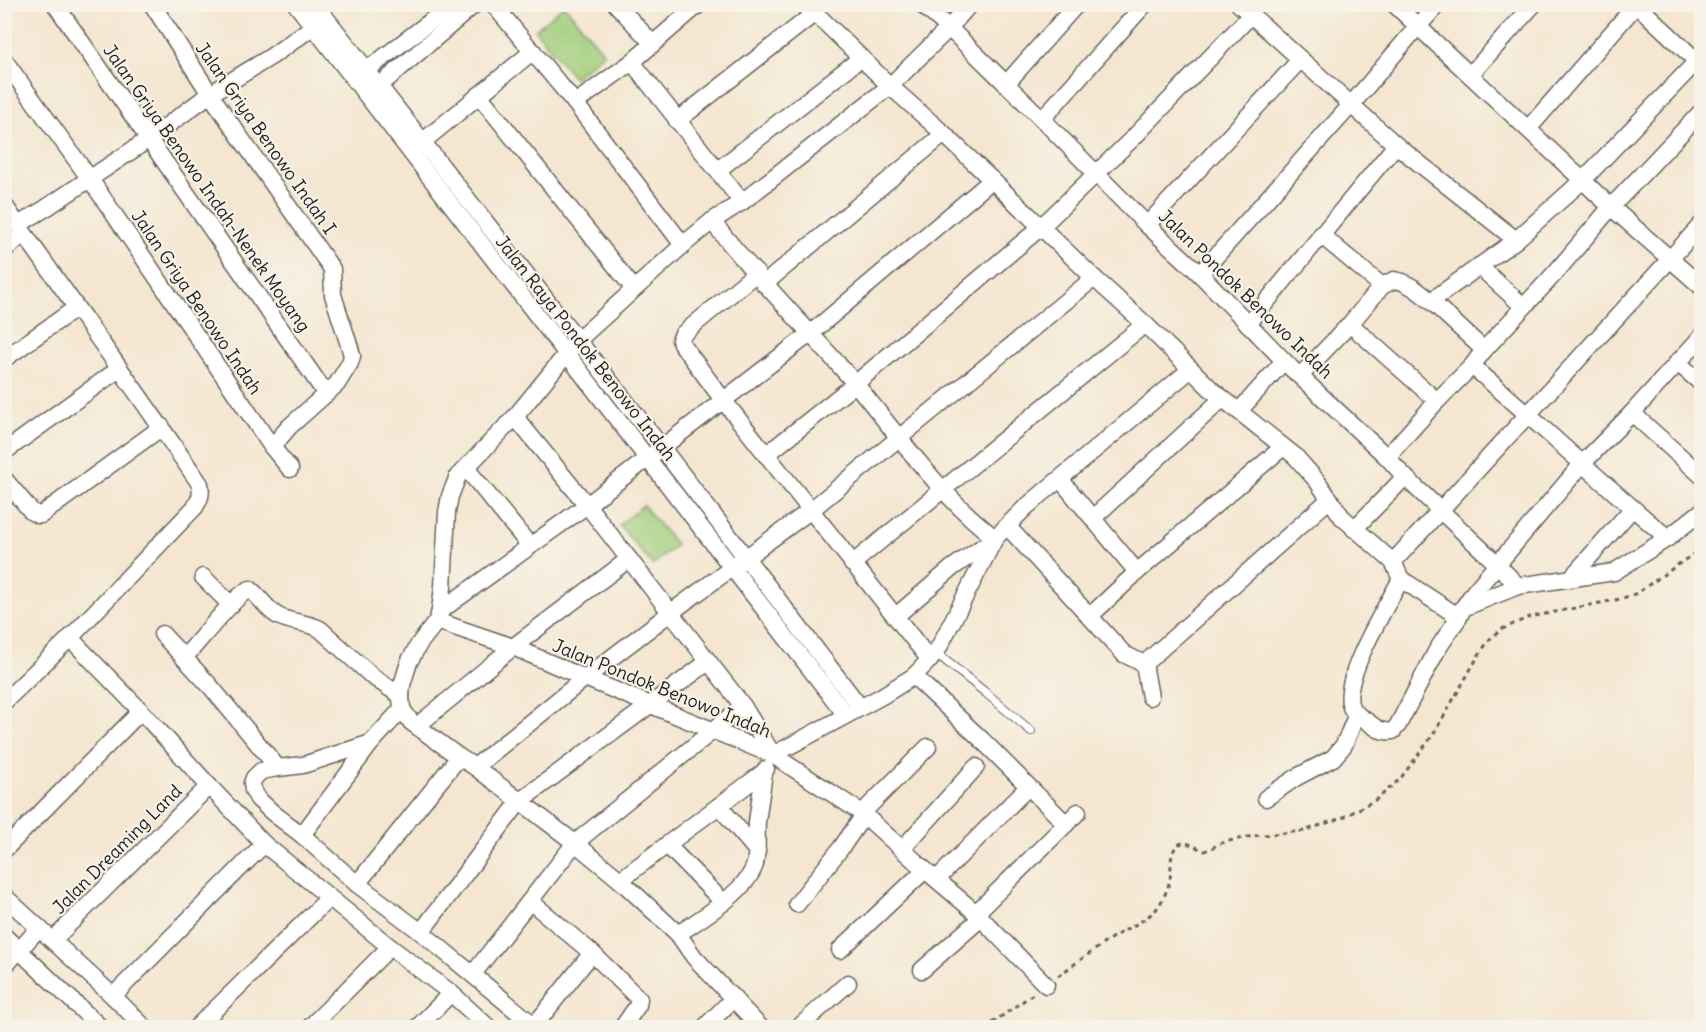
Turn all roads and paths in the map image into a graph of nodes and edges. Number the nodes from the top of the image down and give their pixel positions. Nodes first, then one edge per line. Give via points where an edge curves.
1 (55, 4) edge
2 (152, 4) edge
3 (296, 4) edge
4 (453, 4) edge
5 (475, 4) edge
6 (493, 4) edge
7 (616, 4) edge
8 (699, 4) edge
9 (921, 4) edge
10 (970, 4) edge
11 (1077, 4) edge
12 (1144, 4) edge
13 (1394, 4) edge
14 (1438, 4) edge
15 (1534, 4) edge
16 (1636, 5) edge
17 (811, 9) edge
18 (1245, 10) edge
19 (319, 12) edge
20 (1418, 26) junction
21 (949, 28) junction
22 (652, 44) junction
23 (532, 51) junction
24 (861, 58) junction
25 (4, 60) edge
26 (1300, 60) junction
27 (632, 62) junction
28 (1699, 63) edge
29 (360, 75) junction
30 (1470, 75) junction
31 (1006, 84) junction
32 (890, 86) junction
33 (373, 91) junction
34 (210, 94) junction
35 (479, 95) junction
36 (575, 103) junction
37 (1352, 105) junction
38 (1701, 111) edge
39 (1042, 119) junction
40 (677, 121) junction
41 (1528, 129) junction
42 (944, 134) junction
43 (150, 139) junction
44 (1396, 145) junction
45 (416, 147) junction
46 (718, 170) junction
47 (1096, 173) junction
48 (90, 179) junction
49 (992, 180) junction
50 (1583, 180) junction
51 (742, 202) junction
52 (4, 205) edge
53 (1611, 207) junction
54 (712, 221) junction
55 (1701, 224) edge
56 (1147, 225) junction
57 (1041, 227) junction
58 (21, 230) junction
59 (1321, 235) junction
60 (1516, 240) junction
61 (683, 244) junction
62 (4, 250) edge
63 (1670, 258) junction
64 (1479, 266) junction
65 (1200, 274) junction
66 (760, 278) junction
67 (1094, 278) junction
68 (1382, 286) junction
69 (1701, 287) edge
70 (634, 289) junction
71 (1431, 301) junction
72 (1524, 307) junction
73 (76, 308) junction
74 (1145, 324) junction
75 (1248, 324) junction
76 (1350, 324) junction
77 (811, 333) junction
78 (1701, 336) edge
79 (577, 341) junction
80 (1484, 350) junction
81 (566, 356) junction
82 (4, 359) edge
83 (1284, 361) junction
84 (1677, 362) junction
85 (1472, 366) junction
86 (119, 369) junction
87 (1190, 370) junction
88 (1299, 376) junction
89 (855, 384) junction
90 (1701, 384) edge
91 (326, 394) junction
92 (1222, 399) junction
93 (723, 400) junction
94 (1437, 401) junction
95 (1239, 411) junction
96 (1527, 413) junction
97 (1632, 414) junction
98 (515, 417) junction
99 (162, 427) junction
100 (898, 438) junction
101 (272, 447) junction
102 (1283, 447) junction
103 (662, 448) junction
104 (4, 452) edge
105 (766, 455) junction
106 (1387, 457) junction
107 (648, 458) junction
108 (1584, 464) junction
109 (466, 468) junction
110 (290, 470) dead end
111 (1701, 476) edge
112 (1405, 477) junction
113 (4, 479) edge
114 (1060, 479) junction
115 (944, 489) junction
116 (1330, 499) junction
117 (587, 505) junction
118 (1632, 509) junction
119 (811, 510) junction
120 (1440, 511) junction
121 (1701, 511) edge
122 (1093, 518) junction
123 (1008, 526) junction
124 (1354, 529) junction
125 (995, 538) junction
126 (1668, 538) junction
127 (530, 546) junction
128 (1701, 548) edge
129 (629, 559) junction
130 (738, 562) junction
131 (1393, 562) junction
132 (852, 564) junction
133 (1497, 564) junction
134 (1137, 572) junction
135 (202, 577) dead end
136 (1401, 579) junction
137 (1570, 579) junction
138 (1518, 586) junction
139 (231, 605) junction
140 (669, 613) junction
141 (1461, 613) junction
142 (438, 616) junction
143 (896, 616) junction
144 (1089, 617) junction
145 (162, 634) dead end
146 (70, 638) junction
147 (513, 647) junction
148 (933, 656) junction
149 (184, 658) junction
150 (708, 662) junction
151 (1144, 664) junction
152 (914, 676) junction
153 (585, 678) junction
154 (1150, 697) dead end
155 (4, 702) edge
156 (402, 702) junction
157 (651, 705) junction
158 (743, 706) junction
159 (141, 711) junction
160 (853, 711) junction
161 (1357, 714) junction
162 (417, 726) junction
163 (712, 730) junction
164 (1031, 731) dead end
165 (371, 743) junction
166 (928, 747) dead end
167 (773, 754) junction
168 (459, 757) junction
169 (976, 766) dead end
170 (475, 767) junction
171 (278, 768) junction
172 (764, 772) junction
173 (209, 786) junction
174 (1028, 787) junction
175 (1266, 798) dead end
176 (520, 801) junction
177 (719, 806) junction
178 (1078, 812) dead end
179 (863, 814) junction
180 (1066, 824) junction
181 (302, 835) junction
182 (575, 843) junction
183 (264, 844) junction
184 (667, 845) junction
185 (903, 848) junction
186 (4, 850) edge
187 (757, 851) junction
188 (931, 874) junction
189 (620, 880) junction
190 (357, 884) junction
191 (4, 896) edge
192 (329, 898) junction
193 (530, 901) junction
194 (723, 902) junction
195 (797, 904) dead end
196 (979, 916) junction
197 (38, 929) junction
198 (421, 932) junction
199 (678, 934) junction
200 (4, 936) edge
201 (53, 940) junction
202 (390, 946) junction
203 (21, 948) junction
204 (840, 950) dead end
205 (592, 953) junction
206 (4, 967) edge
207 (922, 970) dead end
208 (473, 974) junction
209 (848, 983) dead end
210 (1044, 983) junction
211 (451, 993) junction
212 (113, 996) junction
213 (734, 998) junction
214 (536, 1026) edge
215 (101, 1028) edge
216 (145, 1028) edge
217 (196, 1028) edge
218 (309, 1028) edge
219 (417, 1028) edge
220 (489, 1028) edge
221 (622, 1028) edge
222 (704, 1028) edge
223 (761, 1028) edge
224 (798, 1028) edge
225 (986, 1028) edge

1 - 43 street, Jalan Griya Benowo Indah-Nenek Moyang
2 - 34 street, Jalan Griya Benowo Indah I
3 - 19 street, Jalan Raya Pondok Benowo Indah
4 - 29 street
5 - 33 street
6 - 23 street
7 - 22 street
8 - 22 street
9 - 21 street, Jalan Pondok Benowo Indah
10 - 21 street
11 - 31 street
12 - 39 street
13 - 20 street
14 - 20 street
15 - 30 street
16 - 28 street
16 - 41 street
17 - 24 street
17 - 40 street
18 - 26 street
18 - 47 street via 1142,128
19 - 29 street, Jalan Raya Pondok Benowo Indah
19 - 34 street via 272,56
20 - 30 street
20 - 37 street
21 - 31 street, Jalan Pondok Benowo Indah
21 - 32 street
22 - 27 street
23 - 35 street
23 - 36 street
24 - 32 street
24 - 46 street
25 - 48 street, Jalan Griya Benowo Indah
26 - 37 street
26 - 56 street
27 - 36 street
27 - 40 street
28 - 50 street
29 - 33 street, Jalan Raya Pondok Benowo Indah
30 - 41 street
31 - 39 street, Jalan Pondok Benowo Indah
32 - 42 street
32 - 51 street
33 - 45 street, Jalan Raya Pondok Benowo Indah
34 - 43 street
34 - 91 street, Jalan Griya Benowo Indah I via 332,269 333,295 352,356 338,384
35 - 45 street
35 - 70 street
36 - 61 street
37 - 44 street
37 - 65 street
38 - 53 street
39 - 47 street, Jalan Pondok Benowo Indah
40 - 46 street
41 - 50 street
42 - 49 street
42 - 66 street
43 - 48 street
43 - 91 street, Jalan Griya Benowo Indah-Nenek Moyang
44 - 59 street
44 - 60 street
45 - 79 street, Jalan Raya Pondok Benowo Indah
45 - 81 street, Jalan Raya Pondok Benowo Indah
46 - 51 street
47 - 56 street, Jalan Pondok Benowo Indah
47 - 57 street
48 - 58 street
48 - 101 street, Jalan Griya Benowo Indah
49 - 57 street
49 - 77 street
50 - 53 street
50 - 60 street
51 - 54 street
52 - 58 street
53 - 63 street
53 - 72 street
54 - 61 street
54 - 66 street
55 - 63 street
56 - 65 street, Jalan Pondok Benowo Indah
57 - 67 street
57 - 89 street
58 - 62 street
58 - 73 street
59 - 68 street
59 - 75 street
60 - 64 street
61 - 70 street
63 - 69 street
63 - 96 street
64 - 71 street
64 - 72 street
65 - 75 street, Jalan Pondok Benowo Indah
66 - 77 street
66 - 93 street via 680,337
67 - 74 street
67 - 100 street
68 - 71 street via 1398,280
68 - 76 street
70 - 79 street
71 - 80 street
72 - 80 street
73 - 82 street
73 - 86 street
74 - 87 street
74 - 115 street
75 - 83 street, Jalan Pondok Benowo Indah
76 - 88 street
76 - 94 street
77 - 89 street
77 - 93 street
78 - 84 street
79 - 81 street
79 - 103 street, Jalan Raya Pondok Benowo Indah
80 - 85 street
81 - 98 street
81 - 107 street, Jalan Raya Pondok Benowo Indah
83 - 88 street, Jalan Pondok Benowo Indah
83 - 95 street
84 - 90 street
84 - 97 street
85 - 94 street
85 - 96 street
86 - 99 street
86 - 104 street
87 - 92 street
87 - 114 street
88 - 106 street, Jalan Pondok Benowo Indah
89 - 100 street
89 - 105 street
91 - 101 street
92 - 95 street
92 - 122 street
93 - 103 street
93 - 105 street
94 - 106 street
95 - 102 street
96 - 108 street
96 - 120 street
97 - 108 street
97 - 111 street
98 - 109 street
98 - 117 street
99 - 113 street via 41,515 32,512
99 - 146 street via 200,484 199,500
100 - 115 street
100 - 119 street
101 - 110 street, Jalan Griya Benowo Indah
102 - 116 street via 1304,465
102 - 134 street
103 - 107 street
103 - 130 street, Jalan Raya Pondok Benowo Indah
105 - 119 street
106 - 112 street, Jalan Pondok Benowo Indah
107 - 117 street
107 - 130 street, Jalan Raya Pondok Benowo Indah
108 - 118 street
108 - 133 street
109 - 127 street
109 - 142 street via 450,496
112 - 120 street, Jalan Pondok Benowo Indah
112 - 124 street
114 - 122 street
114 - 123 street
115 - 125 street
115 - 132 street
116 - 124 street
116 - 151 street
117 - 127 street
117 - 129 street
118 - 126 street
118 - 137 street
119 - 130 street
119 - 132 street
120 - 131 street
120 - 133 street, Jalan Pondok Benowo Indah
121 - 126 street
122 - 134 street
123 - 125 street
123 - 144 street
124 - 131 street
125 - 143 street via 952,568
125 - 148 street, Jalan Pondok Benowo Indah
126 - 137 street via 1614,572
127 - 142 street
128 - 210 path via 1637,592 1620,599 1530,617 1502,629 1480,653 1433,735 1400,779 1377,799 1344,817 1304,831 1253,836 1204,851 1181,843 1172,855 1170,882 1151,916
129 - 140 street
129 - 147 street
130 - 140 street
130 - 160 street, Jalan Raya Pondok Benowo Indah
131 - 136 street
132 - 143 street
133 - 138 street, Jalan Pondok Benowo Indah
133 - 141 street
134 - 144 street
135 - 139 street
136 - 141 street
136 - 161 street via 1353,675 1350,704
137 - 138 street
138 - 141 street
139 - 149 street
139 - 156 street via 250,589 276,615 320,629
140 - 150 street
140 - 153 street
141 - 161 street via 1395,729 1382,731
142 - 147 street, Jalan Pondok Benowo Indah
142 - 156 street via 409,662
143 - 148 street
144 - 151 street via 1124,654
145 - 149 street
146 - 155 street
146 - 159 street, Jalan Dreaming Land
147 - 153 street, Jalan Pondok Benowo Indah
147 - 162 street
148 - 152 street, Jalan Pondok Benowo Indah
148 - 164 lane
149 - 171 street
150 - 157 street
150 - 158 street
151 - 154 street
152 - 160 street, Jalan Pondok Benowo Indah
152 - 174 street
153 - 157 street, Jalan Pondok Benowo Indah
153 - 170 street
156 - 162 street
156 - 165 street
157 - 163 street, Jalan Pondok Benowo Indah
157 - 176 street
158 - 163 street
158 - 167 street
159 - 173 street, Jalan Dreaming Land
159 - 186 street
160 - 167 street, Jalan Pondok Benowo Indah
161 - 175 street via 1333,758
162 - 168 street
163 - 167 street, Jalan Pondok Benowo Indah
163 - 182 street
165 - 171 street via 303,765
165 - 181 street
166 - 179 street
167 - 172 street
167 - 179 street
168 - 170 street
168 - 190 street
169 - 185 street
170 - 176 street
171 - 181 street via 256,775 253,790 273,813
172 - 177 street
172 - 187 street
173 - 183 street, Jalan Dreaming Land
173 - 201 street, Jalan Dreaming Land
174 - 180 street
174 - 188 street
176 - 182 street
176 - 198 street
177 - 184 street
177 - 187 street
178 - 180 street
179 - 185 street
179 - 195 street
180 - 196 street
181 - 190 street
182 - 189 street
182 - 193 street
183 - 192 street, Jalan Dreaming Land
183 - 212 street
184 - 189 street
184 - 194 street
185 - 188 street
187 - 194 street via 755,864 743,884
188 - 196 street
188 - 204 street
189 - 199 street
190 - 198 street
191 - 197 street, Jalan Dreaming Land
192 - 202 street, Jalan Dreaming Land
192 - 217 street
193 - 205 street
193 - 208 street
194 - 199 street
196 - 207 street
196 - 210 street
197 - 201 street, Jalan Dreaming Land
197 - 203 street
198 - 208 street
199 - 213 street via 694,957
200 - 203 street
201 - 212 street, Jalan Dreaming Land
202 - 211 street, Jalan Dreaming Land
202 - 218 street
203 - 206 street
203 - 215 street
205 - 214 street
205 - 221 street via 639,999
208 - 214 street
209 - 224 street
210 - 225 path
211 - 219 street
211 - 220 street, Jalan Dreaming Land
212 - 216 street, Jalan Dreaming Land
213 - 222 street
213 - 223 street

